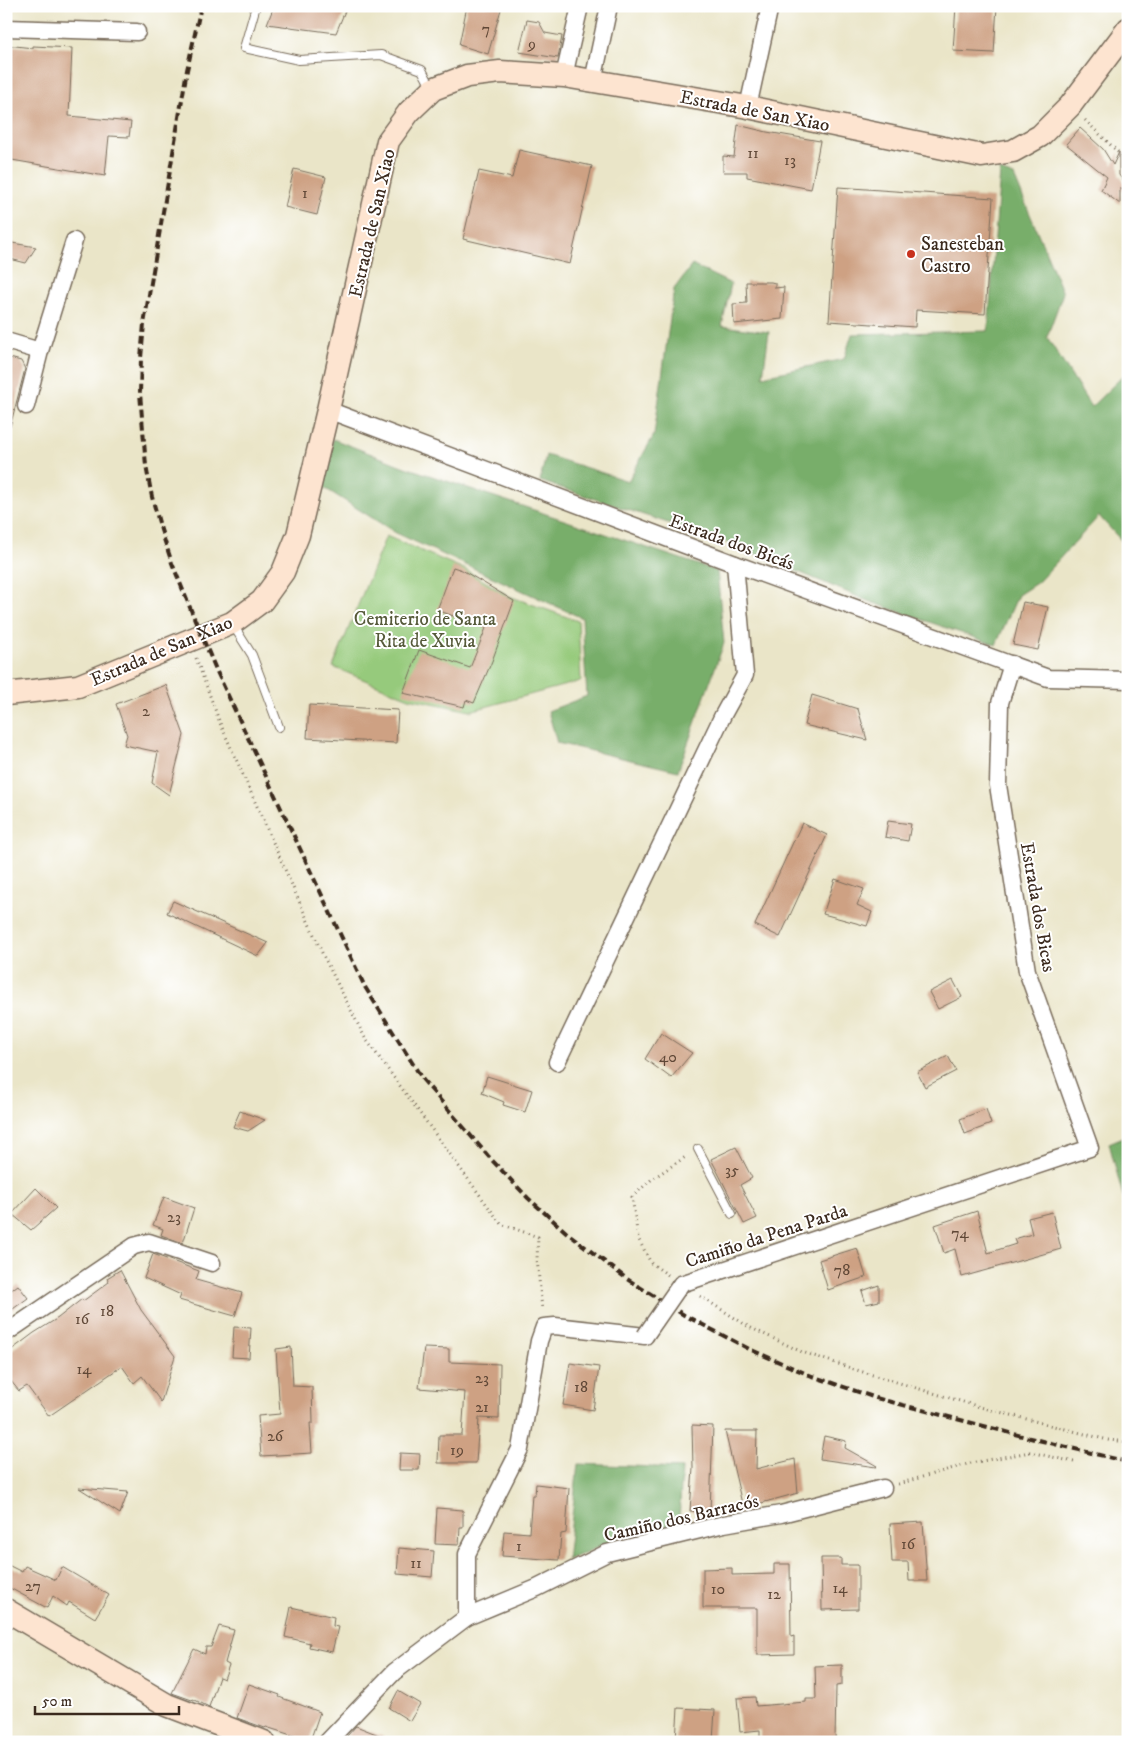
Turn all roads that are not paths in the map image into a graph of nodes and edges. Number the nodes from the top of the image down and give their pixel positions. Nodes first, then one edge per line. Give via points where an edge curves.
1 (256, 6) edge
2 (580, 6) edge
3 (609, 6) edge
4 (770, 6) edge
5 (6, 28) edge
6 (1128, 29) edge
7 (137, 32) dead end
8 (564, 76) junction
9 (593, 81) junction
10 (433, 90) junction
11 (748, 107) junction
12 (74, 241) dead end
13 (6, 341) edge
14 (40, 351) junction
15 (26, 406) dead end
16 (328, 410) junction
17 (735, 564) junction
18 (232, 623) junction
19 (1012, 664) junction
20 (1128, 680) edge
21 (6, 694) edge
22 (279, 727) dead end
23 (557, 1062) dead end
24 (698, 1148) road end
25 (1090, 1148) joint
26 (732, 1214) dead end
27 (212, 1264) dead end
28 (6, 1333) edge
29 (883, 1488) road end
30 (6, 1610) edge
31 (467, 1617) junction
32 (264, 1742) edge
33 (328, 1742) edge

1 - 10 lane via 244,48 299,60 381,55 422,70
2 - 8 street
3 - 9 street
4 - 11 street
5 - 7 street
6 - 11 street, Estrada de San Xiao via 1070,106 1040,136 1013,151 982,156
8 - 9 street, Estrada de San Xiao
8 - 10 street, Estrada de San Xiao via 500,72 467,76
9 - 11 street, Estrada de San Xiao
10 - 16 street, Estrada de San Xiao via 409,112 388,142
12 - 14 street
13 - 14 street
14 - 15 street
16 - 17 street, Estrada dos Bicás
16 - 18 street, Estrada de San Xiao via 298,536 283,572 262,601
17 - 19 street, Estrada dos Bicás
17 - 23 street via 746,676 723,715
18 - 21 street, Estrada de San Xiao via 78,686
18 - 22 lane via 252,655
19 - 20 street, Estrada dos Bicás via 1048,678
19 - 25 street, Estrada dos Bicas via 1000,704 998,785 1027,971
24 - 26 lane
25 - 31 street, Camiño da Pena Parda, bridge via 681,1284 645,1336 544,1327 520,1449 467,1554
27 - 28 street via 148,1242 134,1246
29 - 31 street, Camiño dos Barracós via 607,1553 537,1588
30 - 32 street via 167,1705
31 - 33 street via 394,1672

